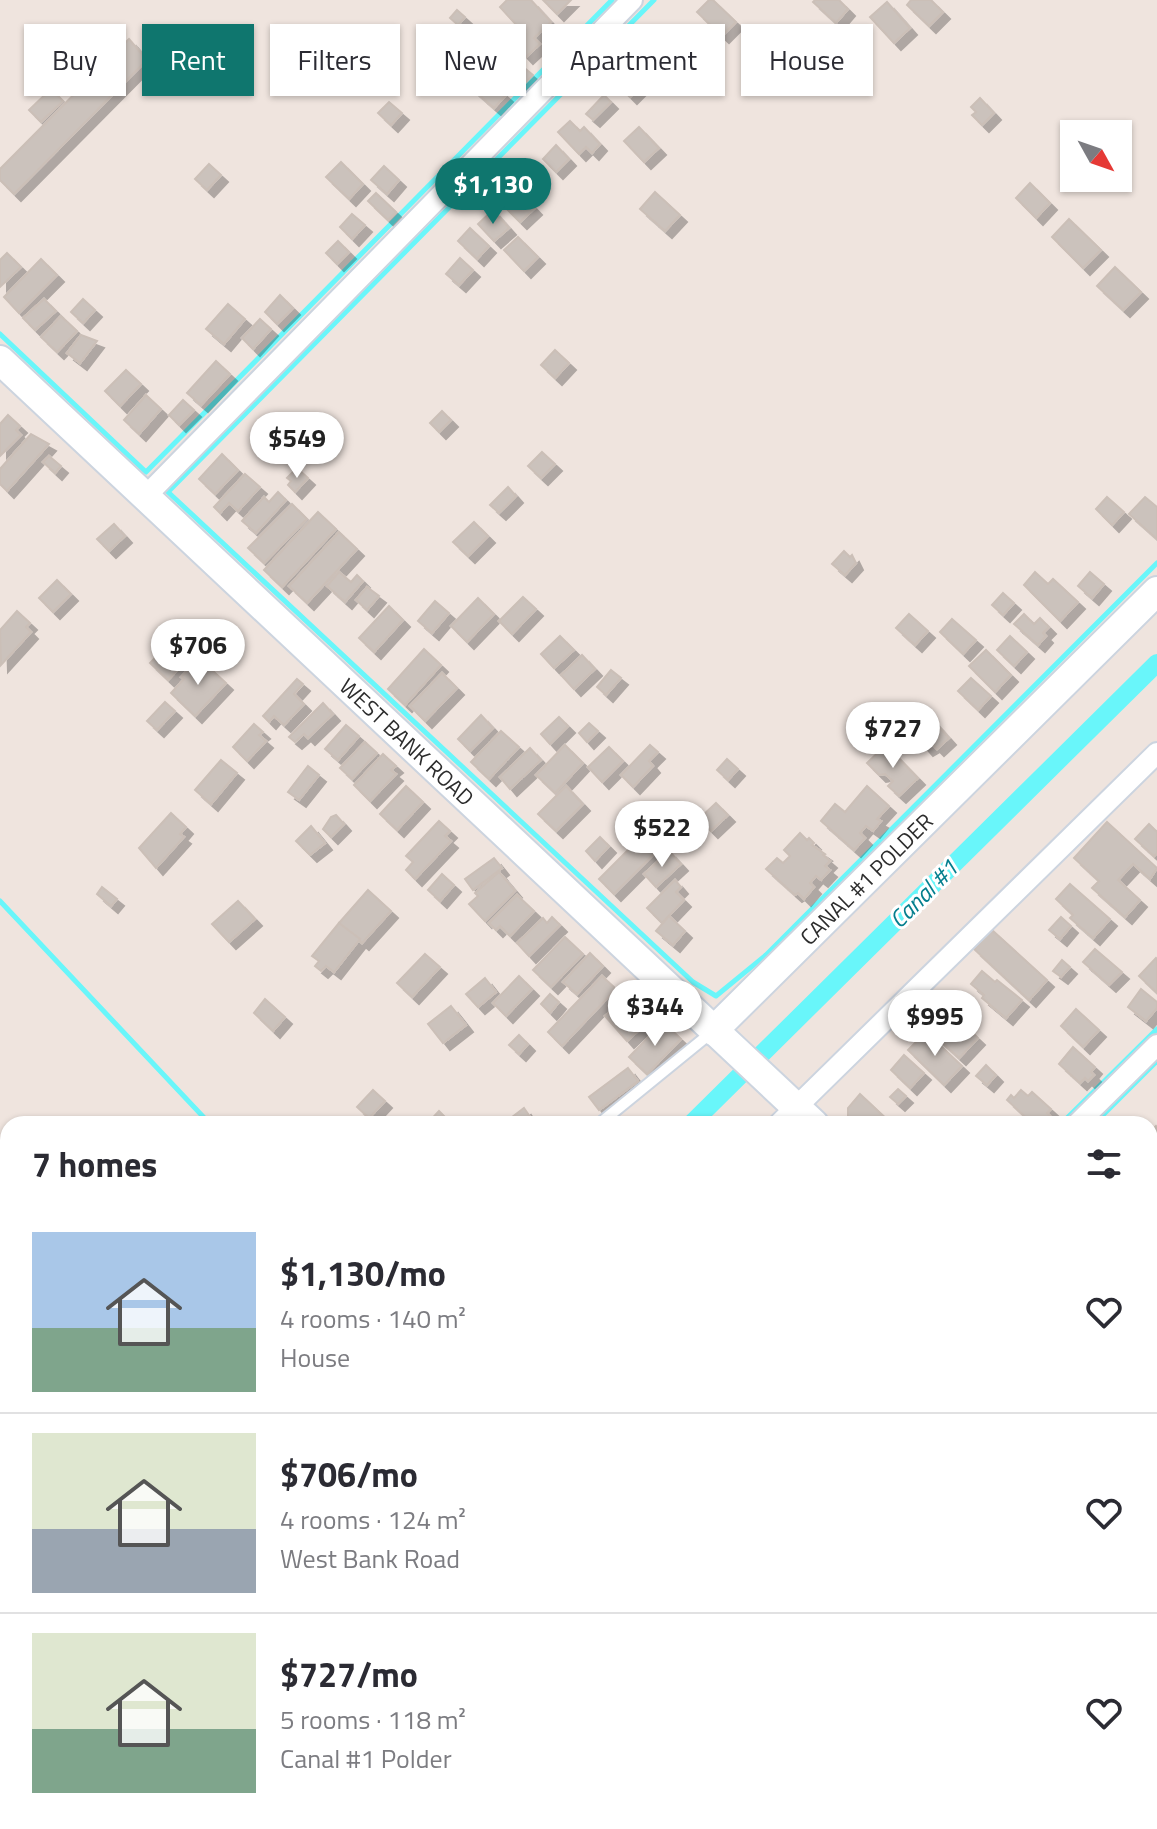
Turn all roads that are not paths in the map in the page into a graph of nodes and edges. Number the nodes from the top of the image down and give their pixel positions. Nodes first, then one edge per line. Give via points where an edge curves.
1 (632, 0) edge
2 (0, 360) edge
3 (145, 497) junction
4 (1157, 591) edge
5 (1157, 753) edge
6 (721, 1039) junction
7 (1157, 1045) edge
8 (793, 1112) edge
9 (610, 1116) edge
10 (1085, 1116) edge

1 - 3 street
2 - 3 street, WEST BANK ROAD
3 - 6 street, WEST BANK ROAD
4 - 6 street, CANAL #1 POLDER
5 - 8 street
6 - 8 street, WEST BANK ROAD
6 - 9 lane
7 - 10 street

